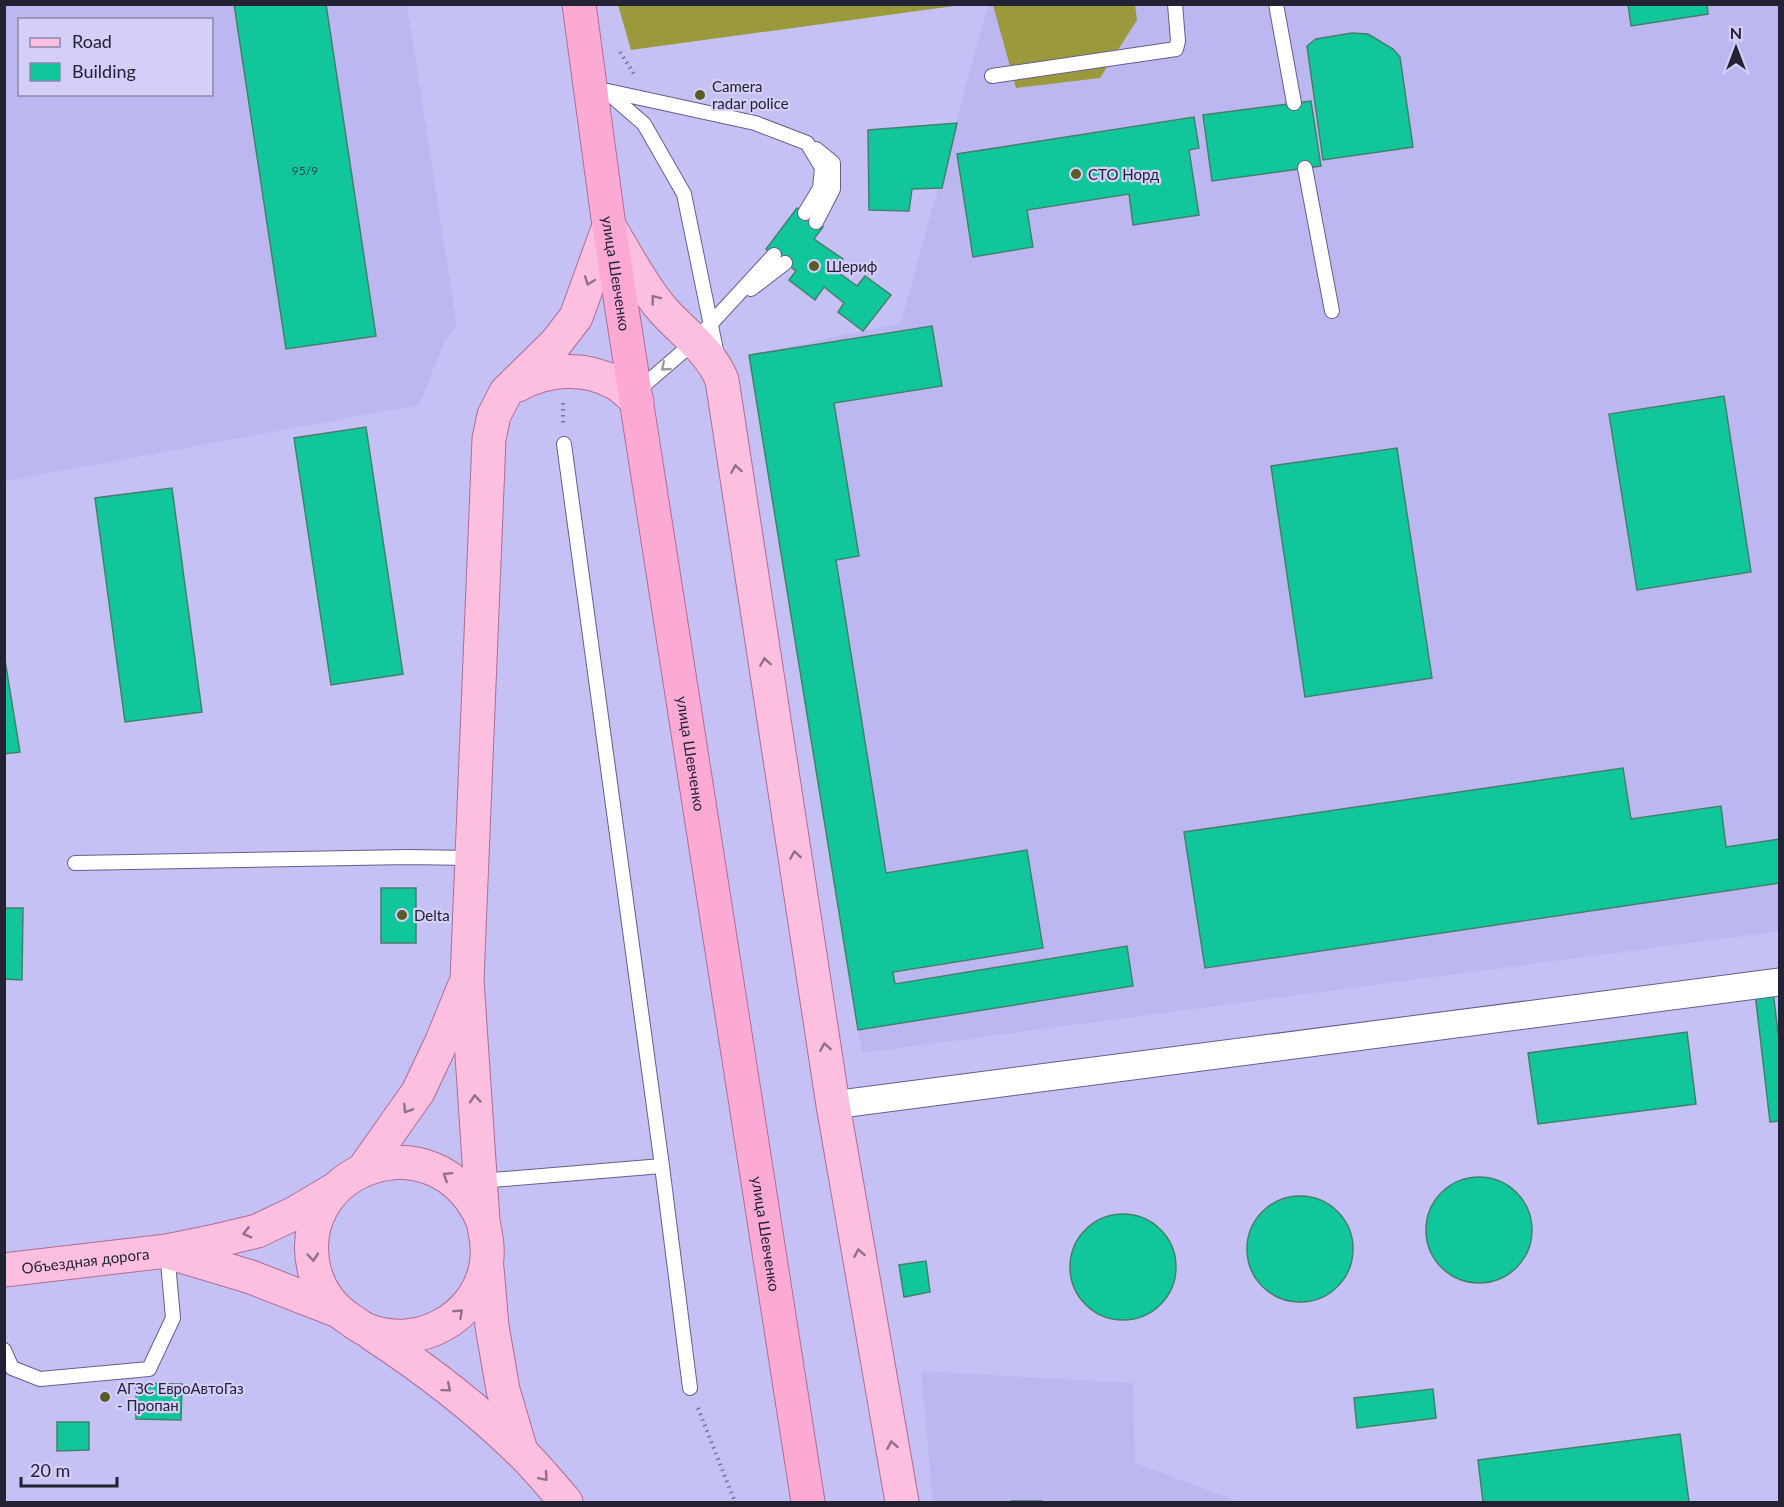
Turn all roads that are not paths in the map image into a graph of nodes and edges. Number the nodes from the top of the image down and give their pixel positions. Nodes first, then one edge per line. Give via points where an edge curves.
1 (579, 4) edge
2 (1175, 4) edge
3 (1276, 4) edge
4 (992, 76) dead end
5 (598, 89) junction
6 (1294, 103) dead end
7 (1305, 168) dead end
8 (810, 217) dead end
9 (609, 226) junction
10 (780, 259) dead end
11 (1332, 311) dead end
12 (703, 332) junction
13 (506, 392) junction
14 (636, 397) junction
15 (564, 444) dead end
16 (471, 858) junction
17 (75, 863) dead end
18 (467, 980) junction
19 (1779, 982) edge
20 (833, 1105) junction
21 (662, 1166) junction
22 (363, 1170) junction
23 (480, 1181) junction
24 (337, 1189) junction
25 (483, 1221) junction
26 (167, 1251) junction
27 (487, 1264) junction
28 (4, 1270) edge
29 (338, 1311) junction
30 (365, 1330) junction
31 (4, 1350) edge
32 (690, 1388) road end
33 (521, 1451) junction
34 (566, 1503) edge
35 (808, 1503) edge
36 (902, 1503) edge

1 - 5 highway, улица Шевченко
2 - 4 lane via 1176,49
3 - 6 lane
5 - 8 lane via 755,123 807,143 822,168
5 - 9 highway, улица Шевченко
5 - 12 lane via 644,124 684,194
7 - 11 lane
12 -> 9 main road via 662,309
9 -> 13 main road via 576,317 556,343
9 - 14 highway, улица Шевченко
10 - 12 lane
12 -> 14 lane
20 -> 12 main road via 722,380
13 - 14 main road via 532,378 561,371 588,373 615,383
13 - 16 main road via 494,415 489,439
14 - 35 highway, улица Шевченко
15 - 21 lane
16 - 17 lane
16 - 18 main road
18 -> 22 main road via 418,1092
23 -> 18 main road
19 - 20 street
36 -> 20 main road
21 - 23 lane
21 - 32 lane
22 - 24 main road
25 -> 22 main road via 469,1195 434,1169 406,1162
23 - 25 main road
24 -> 26 main road, Объездная дорога via 257,1231
24 -> 29 main road via 321,1210 312,1250 316,1277
25 - 27 main road via 488,1242
26 - 28 main road, Объездная дорога
26 - 29 main road
26 - 31 lane via 173,1318 149,1369 40,1379 12,1368
30 -> 27 main road via 399,1337 434,1330 449,1322 474,1297
27 - 33 main road via 503,1390
29 - 30 main road
30 -> 33 main road via 423,1368
33 -> 34 main road

